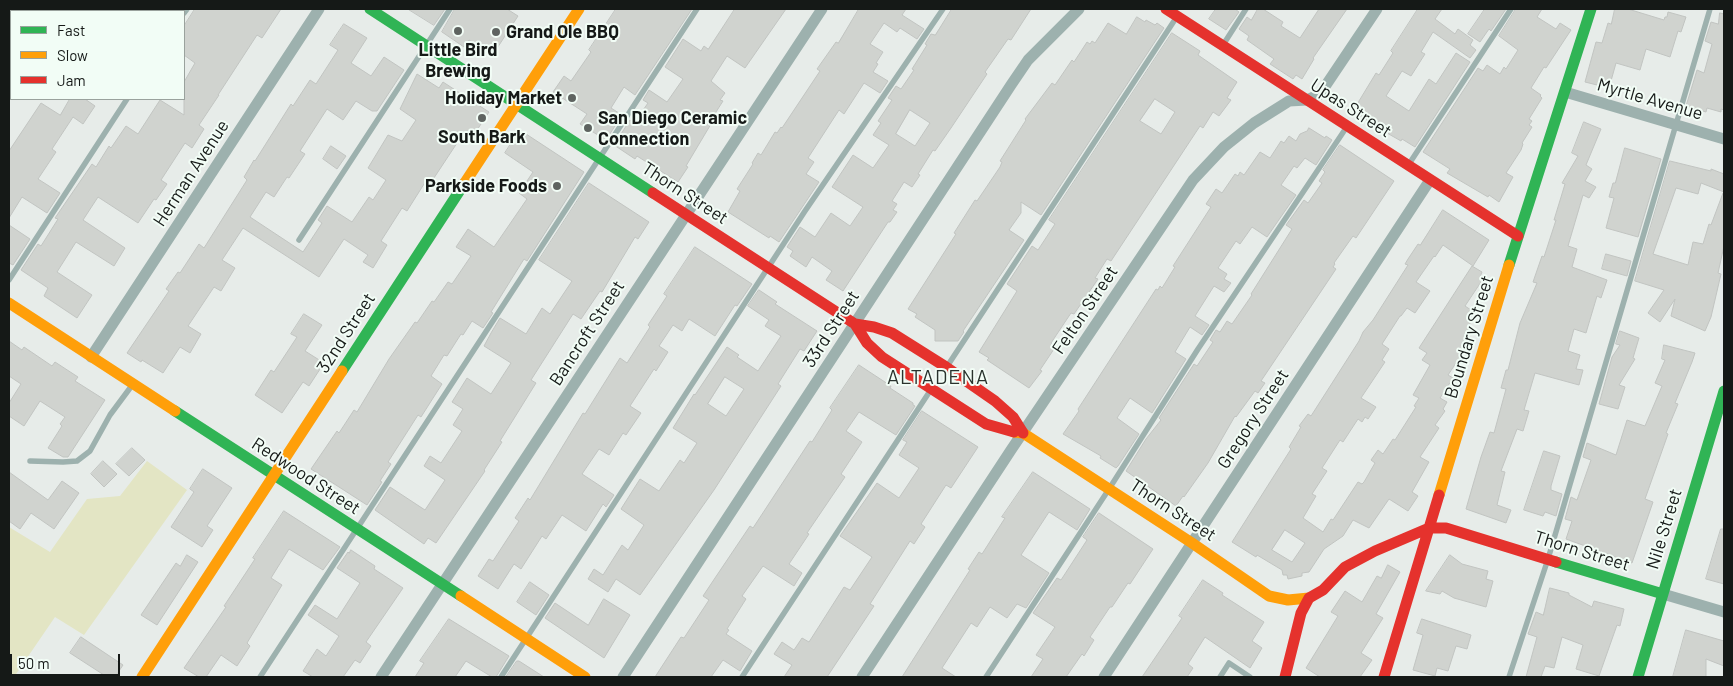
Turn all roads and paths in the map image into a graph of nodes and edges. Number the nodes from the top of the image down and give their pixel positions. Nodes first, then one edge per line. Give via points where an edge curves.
1 (319, 9) edge
2 (370, 9) edge
3 (450, 9) edge
4 (579, 9) edge
5 (697, 9) edge
6 (822, 9) edge
7 (942, 9) edge
8 (1079, 9) edge
9 (1166, 9) edge
10 (1246, 9) edge
11 (1377, 9) edge
12 (1511, 9) edge
13 (1590, 9) edge
14 (1710, 9) edge
15 (1177, 16) junction
16 (427, 45) junction
17 (1222, 46) junction
18 (1565, 92) junction
19 (126, 100) edge
20 (1307, 100) junction
21 (516, 104) junction
22 (1675, 124) junction
23 (1347, 126) junction
24 (1724, 139) edge
25 (600, 159) junction
26 (1408, 165) junction
27 (1430, 180) junction
28 (686, 214) junction
29 (1518, 236) junction
30 (299, 240) dead end
31 (768, 268) junction
32 (9, 280) edge
33 (9, 303) edge
34 (855, 324) junction
35 (92, 357) junction
36 (946, 367) junction
37 (133, 384) junction
38 (932, 390) junction
39 (1724, 391) edge
40 (1023, 433) junction
41 (30, 461) dead end
42 (274, 475) junction
43 (1109, 489) junction
44 (1429, 528) junction
45 (358, 530) junction
46 (1192, 543) junction
47 (1548, 559) junction
48 (442, 585) junction
49 (1662, 594) junction
50 (1309, 598) junction
51 (1724, 612) edge
52 (526, 639) junction
53 (142, 677) edge
54 (260, 677) edge
55 (381, 677) edge
56 (501, 677) edge
57 (585, 677) edge
58 (623, 677) edge
59 (742, 677) edge
60 (862, 677) edge
61 (986, 677) edge
62 (1104, 677) edge
63 (1220, 677) edge
64 (1250, 677) edge
65 (1284, 677) edge
66 (1384, 677) edge
67 (1509, 677) edge
68 (1638, 677) edge

1 - 35 street, Herman Avenue
2 - 16 street, Thorn Street
3 - 16 lane
4 - 21 street, 32nd Street
5 - 25 lane
6 - 28 street, Bancroft Street
7 - 31 lane
8 - 34 street, 33rd Street via 1028,60
9 - 15 street, Upas Street
10 - 17 lane
11 - 20 street, Felton Street via 1320,94
12 - 26 lane
13 - 18 street, Boundary Street
14 - 22 lane
15 - 17 street, Upas Street
15 - 36 lane
16 - 21 street, Thorn Street
16 - 30 lane
17 - 20 street, Upas Street
18 - 22 street, Myrtle Avenue
18 - 29 street, Boundary Street
19 - 32 lane
20 - 23 street, Upas Street
20 - 40 street, Felton Street via 1289,101 1254,123 1224,147 1193,180
21 - 25 street, Thorn Street
21 - 42 street, 32nd Street
22 - 24 street, Myrtle Avenue
22 - 47 lane
23 - 26 street, Upas Street
23 - 43 lane
25 - 28 street, Thorn Street
25 - 45 lane
26 - 27 street, Upas Street
27 - 29 street, Upas Street
27 - 46 street, Gregory Street
28 - 31 street, Thorn Street
28 - 48 street, Bancroft Street
29 - 44 street, Boundary Street
31 - 34 street, Thorn Street
31 - 52 lane
33 - 35 street, Redwood Street
34 - 36 street, Thorn Street via 892,333
34 - 38 street, Thorn Street via 867,343 882,357
34 - 58 street, 33rd Street
35 - 37 street, Redwood Street
36 - 40 street, Thorn Street via 995,401 1013,417
37 - 41 lane via 90,451 77,461
37 - 42 street, Redwood Street
38 - 40 street, Thorn Street via 986,424
38 - 59 lane
39 - 49 street, Nile Street
40 - 43 street, Thorn Street
40 - 60 street, Felton Street
42 - 45 street, Redwood Street
42 - 53 street, 32nd Street
43 - 46 street, Thorn Street
43 - 61 lane
44 - 47 street, Thorn Street via 1446,528
44 - 50 street via 1346,567 1324,590
44 - 66 street, Boundary Street
45 - 48 street, Redwood Street
45 - 54 lane
46 - 50 street, Thorn Street via 1268,596 1288,600
46 - 62 street, Gregory Street
47 - 49 street, Thorn Street
47 - 67 lane
48 - 52 street, Redwood Street
48 - 55 street, Bancroft Street
49 - 51 street, Thorn Street
49 - 68 street, Nile Street
50 - 65 street via 1301,613
52 - 56 lane
52 - 57 street, Redwood Street
63 - 64 lane via 1229,663

